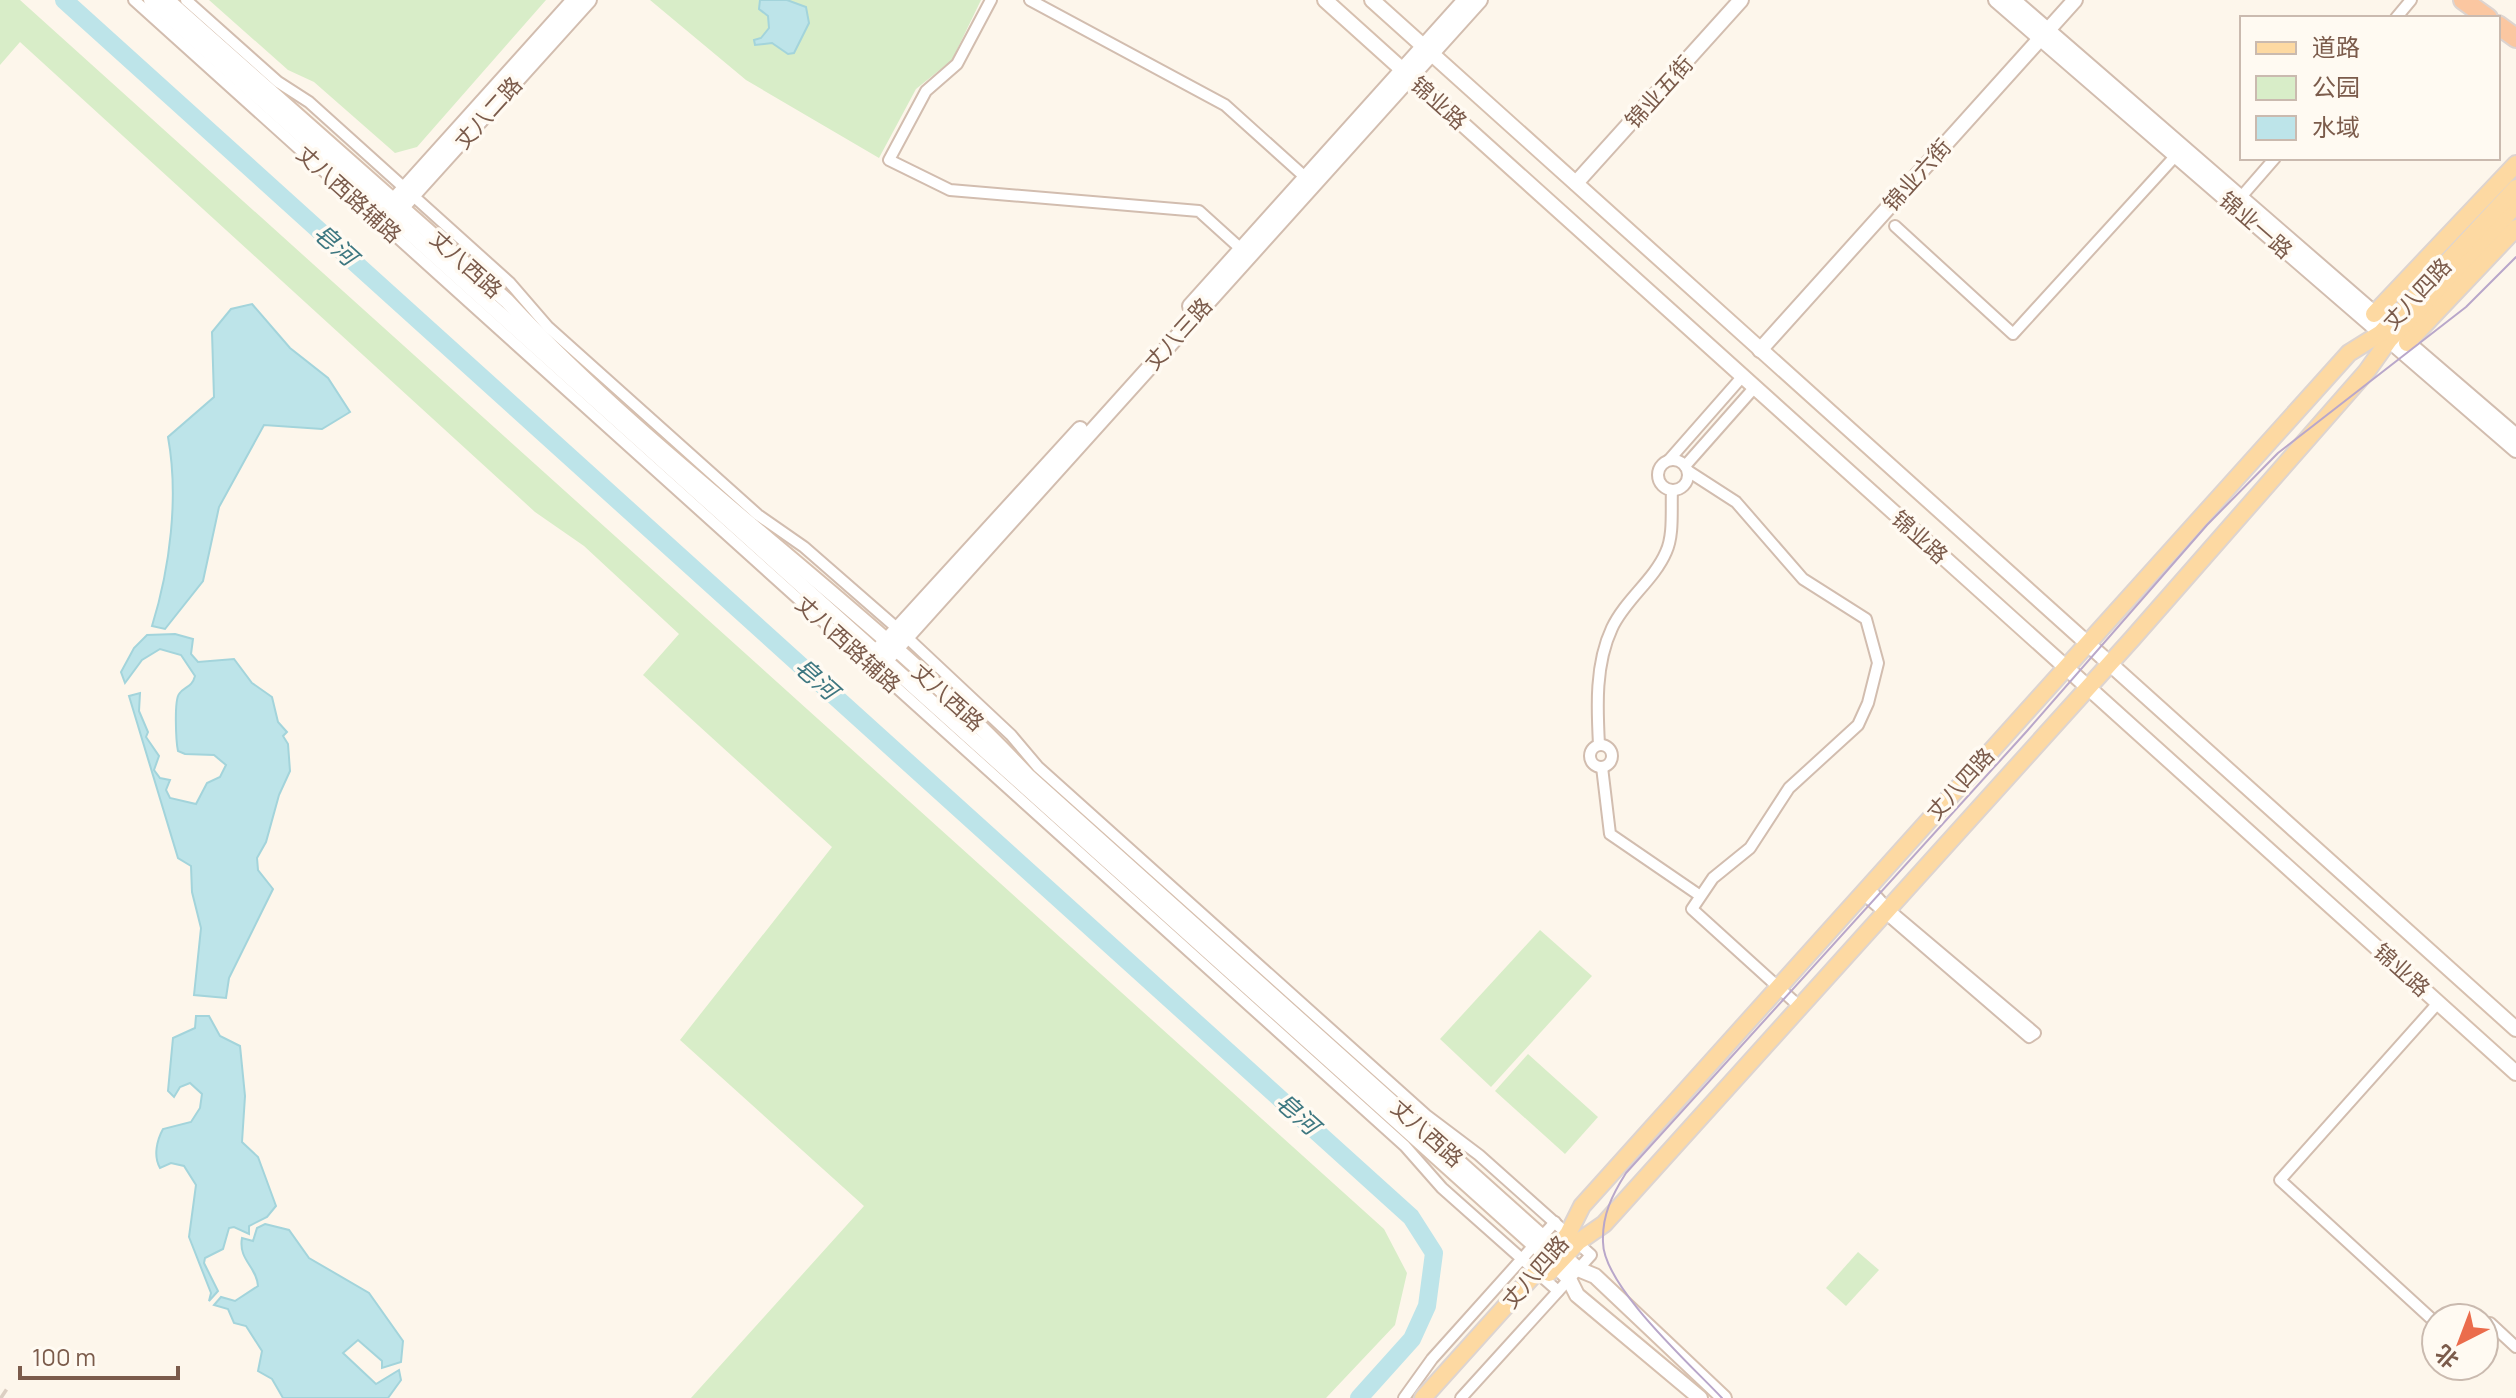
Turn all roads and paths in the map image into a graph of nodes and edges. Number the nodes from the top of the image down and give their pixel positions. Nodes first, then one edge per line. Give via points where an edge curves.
1 (134, 0) edge
2 (151, 0) edge
3 (167, 0) edge
4 (186, 0) edge
5 (574, 0) edge
6 (589, 0) edge
7 (991, 0) edge
8 (1030, 0) edge
9 (1325, 0) edge
10 (1372, 0) edge
11 (1465, 0) edge
12 (1480, 0) edge
13 (1741, 0) edge
14 (1996, 0) edge
15 (2013, 0) edge
16 (2075, 0) edge
17 (2411, 0) edge
18 (2463, 0) edge
19 (2398, 16) edge
20 (2485, 16) edge
21 (2044, 34) junction
22 (1428, 50) junction
23 (1407, 73) junction
24 (2179, 151) junction
25 (2273, 160) edge
26 (2516, 164) edge
27 (1305, 177) junction
28 (1576, 183) junction
29 (2516, 188) edge
30 (2241, 197) junction
31 (2516, 205) edge
32 (395, 208) junction
33 (1895, 226) dead end
34 (2516, 228) edge
35 (1241, 249) junction
36 (2443, 275) junction
37 (2389, 331) junction
38 (1760, 350) junction
39 (1742, 377) junction
40 (1754, 388) junction
41 (634, 427) junction
42 (2516, 436) edge
43 (2516, 450) edge
44 (1669, 460) junction
45 (1687, 468) junction
46 (1672, 490) junction
47 (902, 633) junction
48 (2087, 643) junction
49 (891, 645) junction
50 (879, 662) junction
51 (2107, 662) junction
52 (2065, 668) junction
53 (2086, 686) junction
54 (1599, 745) junction
55 (1602, 767) junction
56 (1865, 890) junction
57 (1699, 895) junction
58 (1885, 910) junction
59 (1778, 988) junction
60 (2438, 1003) junction
61 (1799, 1006) junction
62 (2516, 1029) edge
63 (2516, 1073) edge
64 (1555, 1222) junction
65 (1573, 1238) junction
66 (1538, 1241) junction
67 (1522, 1260) junction
68 (1551, 1264) junction
69 (1574, 1274) junction
70 (1558, 1291) junction
71 (2420, 1308) edge
72 (2500, 1332) edge
73 (2516, 1347) edge
74 (1404, 1398) edge
75 (1423, 1398) edge
76 (1437, 1398) edge
77 (1461, 1398) edge
78 (1700, 1398) edge
79 (1724, 1398) edge

1 - 32 street, 丈八西路辅路
2 - 32 main road, 丈八西路
3 - 32 main road, 丈八西路
4 - 32 street, 丈八西路辅路 via 278,82 309,102
5 - 32 main road, 丈八二路
6 - 32 main road, 丈八二路
7 - 35 street via 957,64 926,91 889,160 950,190 1199,211
8 - 27 street via 1225,105
9 - 23 main road, 锦业路
10 - 22 main road, 锦业路
11 - 22 main road, 丈八三路
12 - 22 main road, 丈八三路
13 - 28 main road, 锦业五街
14 - 21 main road, 锦业一路
15 - 21 main road, 锦业一路
16 - 21 main road, 锦业六街
17 - 19 street
18 - 20 highway
21 - 24 main road, 锦业一路
21 - 38 main road, 锦业六街
22 - 23 main road, 丈八三路
22 - 28 main road, 锦业路
23 - 27 main road, 丈八三路
23 - 39 main road, 锦业路
23 - 47 main road, 丈八三路
24 - 30 main road, 锦业一路
24 - 33 street via 2013,334
24 - 37 main road, 锦业一路
25 - 30 street
26 - 37 main road
27 - 35 main road, 丈八三路
28 - 38 main road, 锦业路
29 - 36 main road, 丈八四路
30 - 37 main road, 锦业一路
31 - 36 main road, 丈八四路
32 - 41 main road, 丈八西路
32 - 41 street, 丈八西路辅路
34 - 37 main road
35 - 47 main road, 丈八三路
36 - 37 main road, 丈八四路
37 - 42 main road, 锦业一路
37 - 43 main road, 锦业一路
37 - 48 main road, 丈八四路 via 2349,353
37 - 51 main road, 丈八四路 via 2306,441
38 - 48 main road, 锦业路
39 - 40 main road, 锦业路
39 - 44 street
40 - 45 street
40 - 52 main road, 锦业路
41 - 47 street, 丈八西路辅路 via 804,547
41 - 49 main road, 丈八西路
41 - 50 main road, 丈八西路
44 - 45 street
44 - 46 street via 1659,467 1658,478
45 - 46 street via 1682,487
45 - 57 street via 1736,502 1803,579 1866,619 1878,663 1858,725 1789,788 1750,848
46 - 54 street via 1667,551 1617,619 1603,656
47 - 49 main road, 丈八三路
47 - 64 street, 丈八西路辅路 via 1038,767 1426,1115
48 - 51 main road, 锦业路
48 - 52 main road, 丈八四路
49 - 50 main road, 丈八三路
49 - 66 main road, 丈八西路
50 - 66 main road, 丈八西路
50 - 67 street, 丈八西路辅路
51 - 53 main road, 丈八四路
51 - 62 main road, 锦业路
52 - 53 main road, 锦业路
52 - 56 main road, 丈八四路
53 - 58 main road, 丈八四路
53 - 60 main road, 锦业路
54 - 55 street via 1590,756
54 - 55 street via 1612,754
55 - 57 street via 1610,834
56 - 58 street
56 - 59 main road, 丈八四路
57 - 59 street via 1692,909
58 - 58 street via 2029,1037 2035,1033
58 - 61 main road, 丈八四路
59 - 61 street
59 - 65 main road, 丈八四路 via 1582,1206
60 - 63 main road, 锦业路
60 - 71 street via 2280,1180
61 - 65 main road, 丈八四路 via 1604,1224
64 - 65 street, 丈八西路辅路
64 - 66 street
65 - 68 main road, 丈八四路
65 - 69 street, 丈八西路辅路 via 1591,1255
66 - 67 street
66 - 68 main road, 丈八西路
67 - 68 street, 丈八西路辅路
67 - 74 street via 1432,1359
68 - 69 main road, 丈八西路
68 - 70 street, 丈八西路辅路
68 - 75 main road, 丈八四路
68 - 76 main road, 丈八四路
69 - 70 street
69 - 78 main road, 丈八西路 via 1577,1295
69 - 79 main road, 丈八西路 via 1595,1276
70 - 77 street
72 - 73 street

